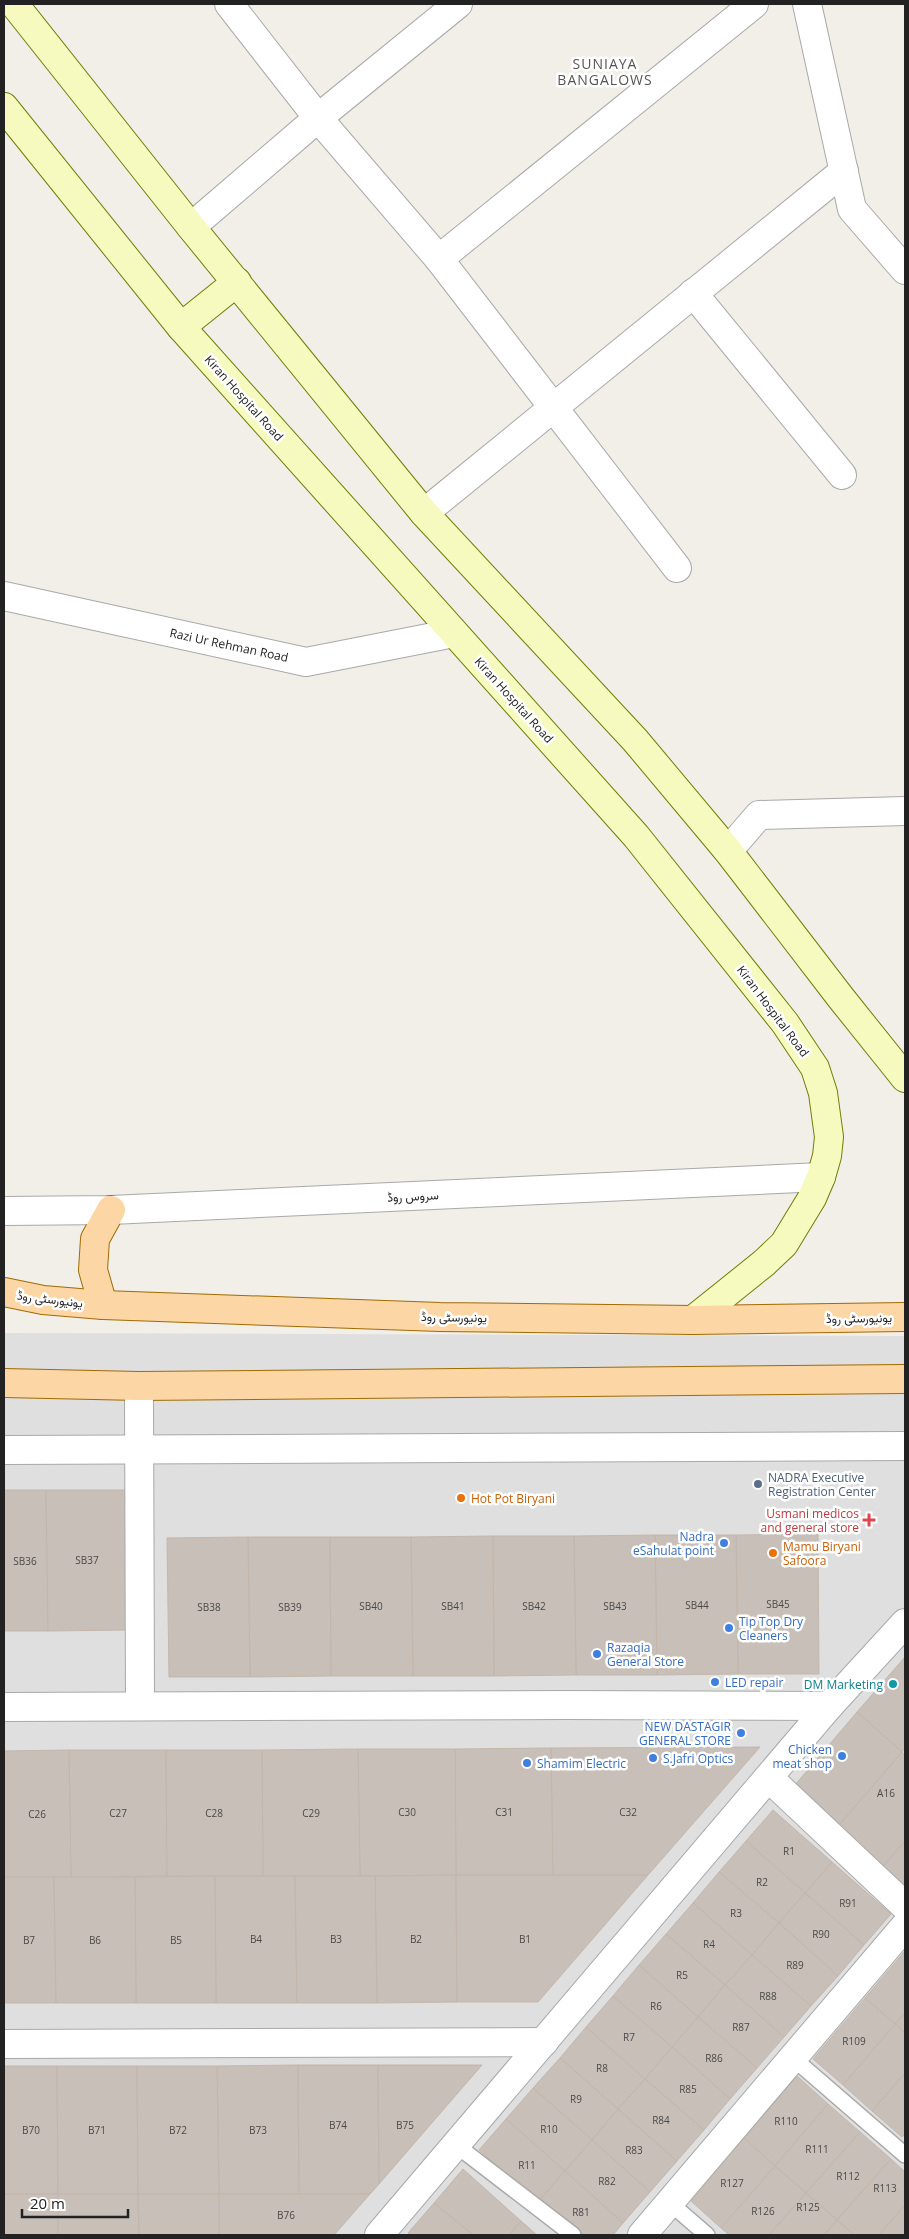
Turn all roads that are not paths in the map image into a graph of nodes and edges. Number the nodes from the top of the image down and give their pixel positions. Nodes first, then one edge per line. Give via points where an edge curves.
1 (14, 4) edge
2 (229, 4) edge
3 (458, 4) edge
4 (754, 4) edge
5 (807, 4) edge
6 (4, 107) edge
7 (318, 118) junction
8 (844, 171) junction
9 (192, 227) junction
10 (439, 259) junction
11 (905, 270) edge
12 (237, 282) junction
13 (693, 293) junction
14 (181, 327) junction
15 (554, 407) junction
16 (842, 475) dead end
17 (424, 513) junction
18 (677, 568) dead end
19 (4, 596) edge
20 (454, 633) junction
21 (905, 811) edge
22 (728, 851) junction
23 (905, 1078) edge
24 (821, 1177) junction
25 (111, 1210) junction
26 (4, 1211) edge
27 (4, 1292) edge
28 (103, 1305) junction
29 (905, 1318) edge
30 (693, 1320) junction
31 (905, 1379) edge
32 (4, 1383) edge
33 (139, 1386) junction
34 (905, 1446) edge
35 (4, 1450) edge
36 (138, 1450) junction
37 (905, 1623) edge
38 (140, 1706) junction
39 (829, 1706) junction
40 (4, 1707) edge
41 (769, 1778) junction
42 (905, 1906) edge
43 (905, 1926) edge
44 (544, 2042) junction
45 (4, 2044) edge
46 (793, 2058) junction
47 (456, 2145) junction
48 (905, 2155) edge
49 (670, 2203) junction
50 (379, 2235) edge
51 (573, 2235) edge
52 (642, 2235) edge
53 (707, 2235) edge

1 - 9 main road
2 - 7 street
3 - 7 street
4 - 10 street
5 - 8 street
6 - 14 main road, Kiran Hospital Road
7 - 9 street
7 - 10 street
8 - 11 street via 852,209
8 - 13 street
9 - 12 main road
10 - 15 street
12 - 14 main road
12 - 17 main road
13 - 15 street
13 - 16 street
14 - 20 main road, Kiran Hospital Road
15 - 17 street
15 - 18 street
17 - 22 main road via 635,740
19 - 20 street, Razi Ur Rehman Road via 306,662
20 - 24 main road, Kiran Hospital Road via 636,836 803,1048 823,1093 827,1115 829,1137
21 - 22 street via 758,816
22 - 23 main road
24 - 25 street, سروس روڈ
24 - 30 main road, Kiran Hospital Road via 800,1221 784,1244
25 - 26 street, سروس روڈ
25 - 28 main road via 96,1239 93,1270
27 - 28 main road, یونیورسٹی روڈ via 43,1300
28 - 30 main road, یونیورسٹی روڈ via 440,1317
29 - 30 main road, یونیورسٹی روڈ
31 - 33 main road
32 - 33 main road
33 - 36 street
34 - 36 street
35 - 36 street
36 - 38 street
37 - 39 street
38 - 39 street
38 - 40 street
39 - 41 street
41 - 42 street
41 - 44 street
43 - 46 street
44 - 45 street
44 - 47 street
46 - 48 lane
46 - 49 street
47 - 50 street
47 - 51 lane
49 - 52 street
49 - 53 lane

